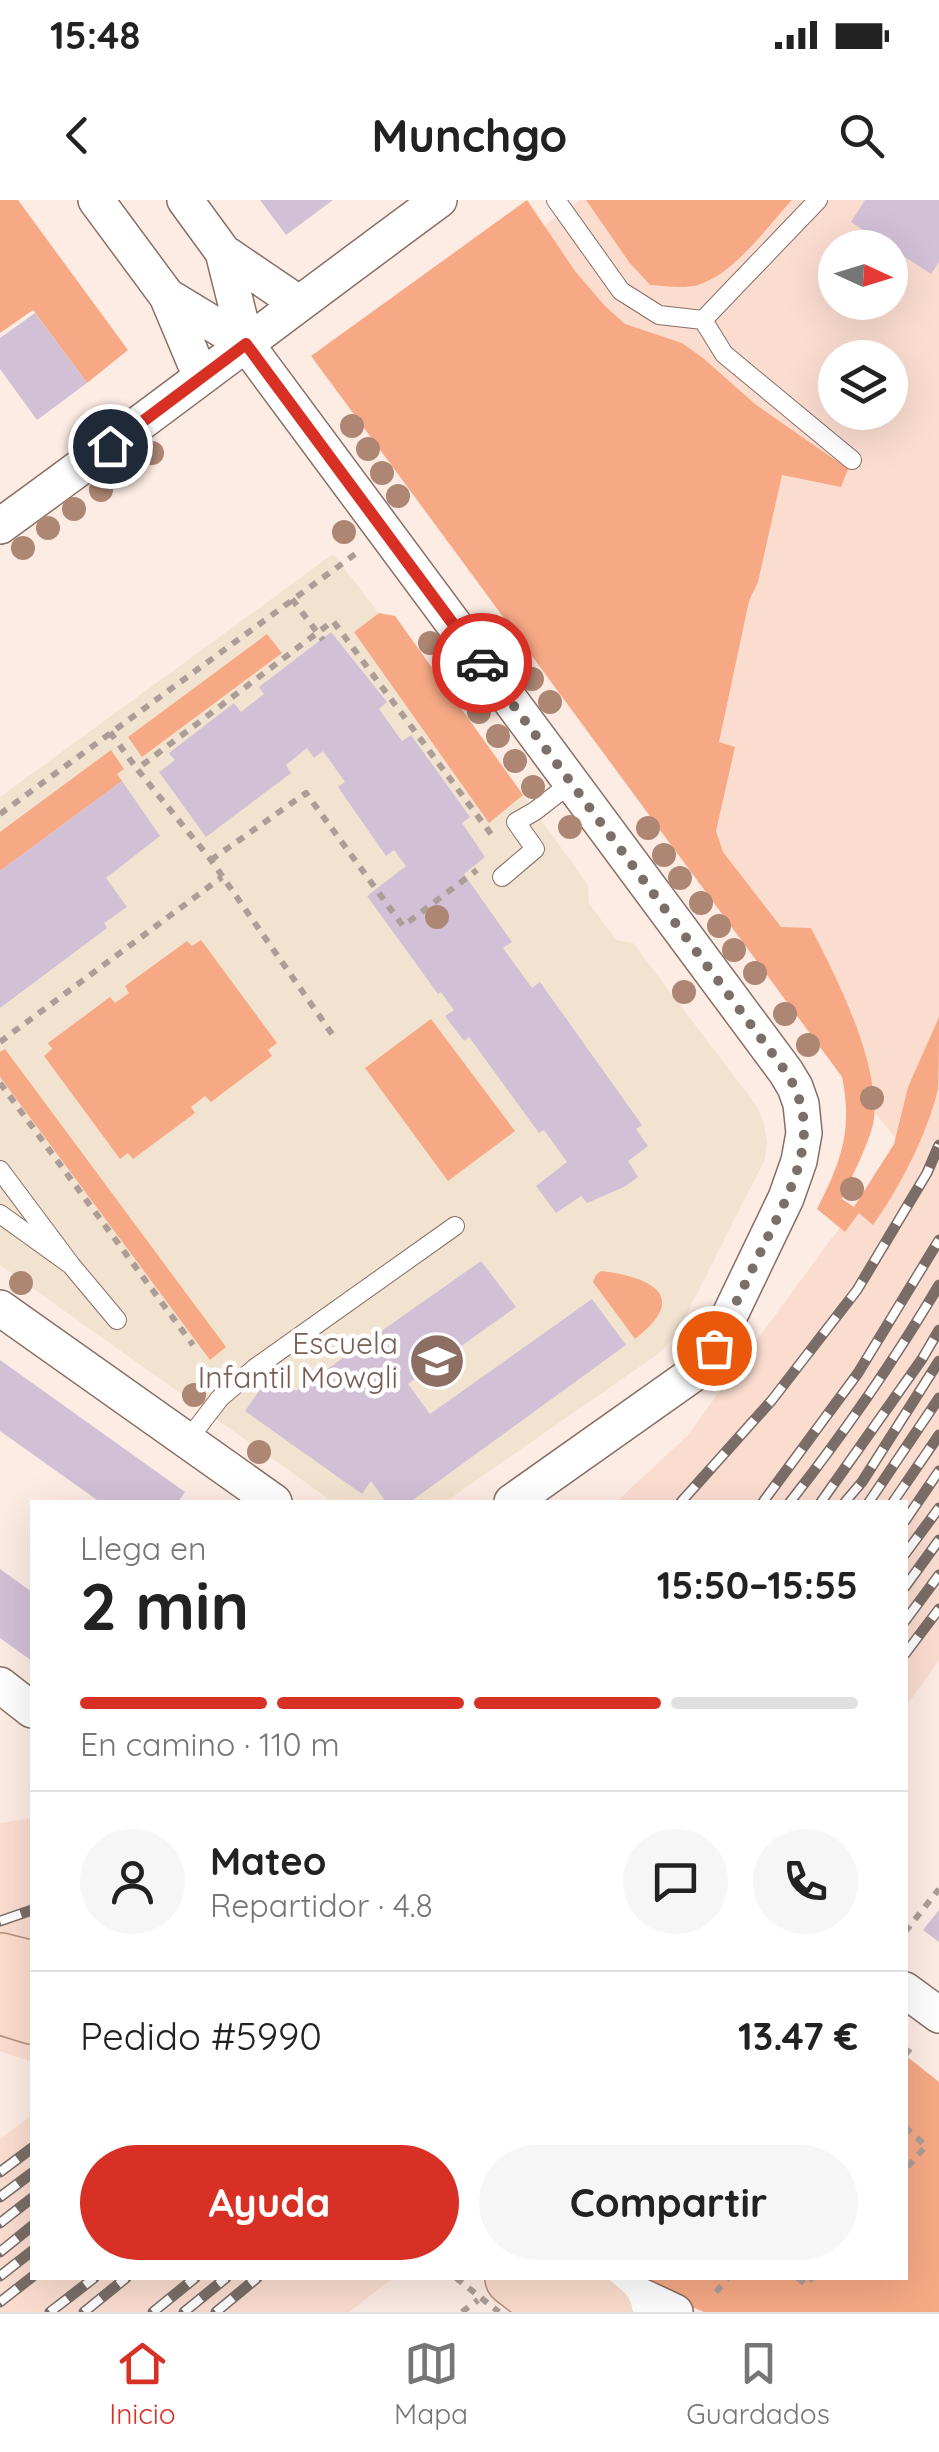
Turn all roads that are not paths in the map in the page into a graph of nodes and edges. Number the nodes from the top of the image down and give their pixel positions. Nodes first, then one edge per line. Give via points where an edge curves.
1 (96, 200) edge
2 (185, 200) edge
3 (440, 200) edge
4 (556, 200) edge
5 (818, 200) edge
6 (223, 252) junction
7 (166, 296) junction
8 (298, 303) junction
9 (703, 320) junction
10 (246, 344) junction
11 (201, 377) junction
12 (852, 460) dead end
13 (0, 526) edge
14 (571, 782) junction
15 (502, 877) dead end
16 (0, 1170) edge
17 (0, 1214) edge
18 (455, 1226) dead end
19 (71, 1264) junction
20 (0, 1308) edge
21 (116, 1320) dead end
22 (187, 1441) junction
23 (271, 1500) edge
24 (515, 1500) edge
25 (0, 1686) edge
26 (30, 1708) edge
27 (0, 1937) edge
28 (30, 1946) edge
29 (0, 1961) edge
30 (30, 1968) edge
31 (908, 1992) edge
32 (0, 2006) edge
33 (30, 2015) edge
34 (939, 2015) edge
35 (516, 2280) edge
36 (567, 2280) edge
37 (612, 2280) edge
38 (556, 2312) edge
39 (605, 2312) edge
40 (675, 2312) edge

1 - 7 street
2 - 6 street
3 - 8 street
4 - 9 lane via 621,291 658,315
5 - 9 lane
6 - 8 street
6 - 10 street
7 - 10 street
7 - 11 street
8 - 10 street
9 - 12 lane via 724,354
10 - 11 street
10 - 14 street
11 - 13 street
14 - 15 lane via 516,822 535,849
14 - 24 street via 786,1072 801,1104 804,1133 786,1198 714,1348 692,1374
16 - 19 lane
17 - 19 lane
18 - 22 lane via 255,1368 220,1398
19 - 21 lane
20 - 22 street
22 - 23 street
25 - 26 street
27 - 28 street
29 - 30 main road
31 - 34 street
32 - 33 main road
35 - 38 main road
36 - 39 main road
37 - 40 street

